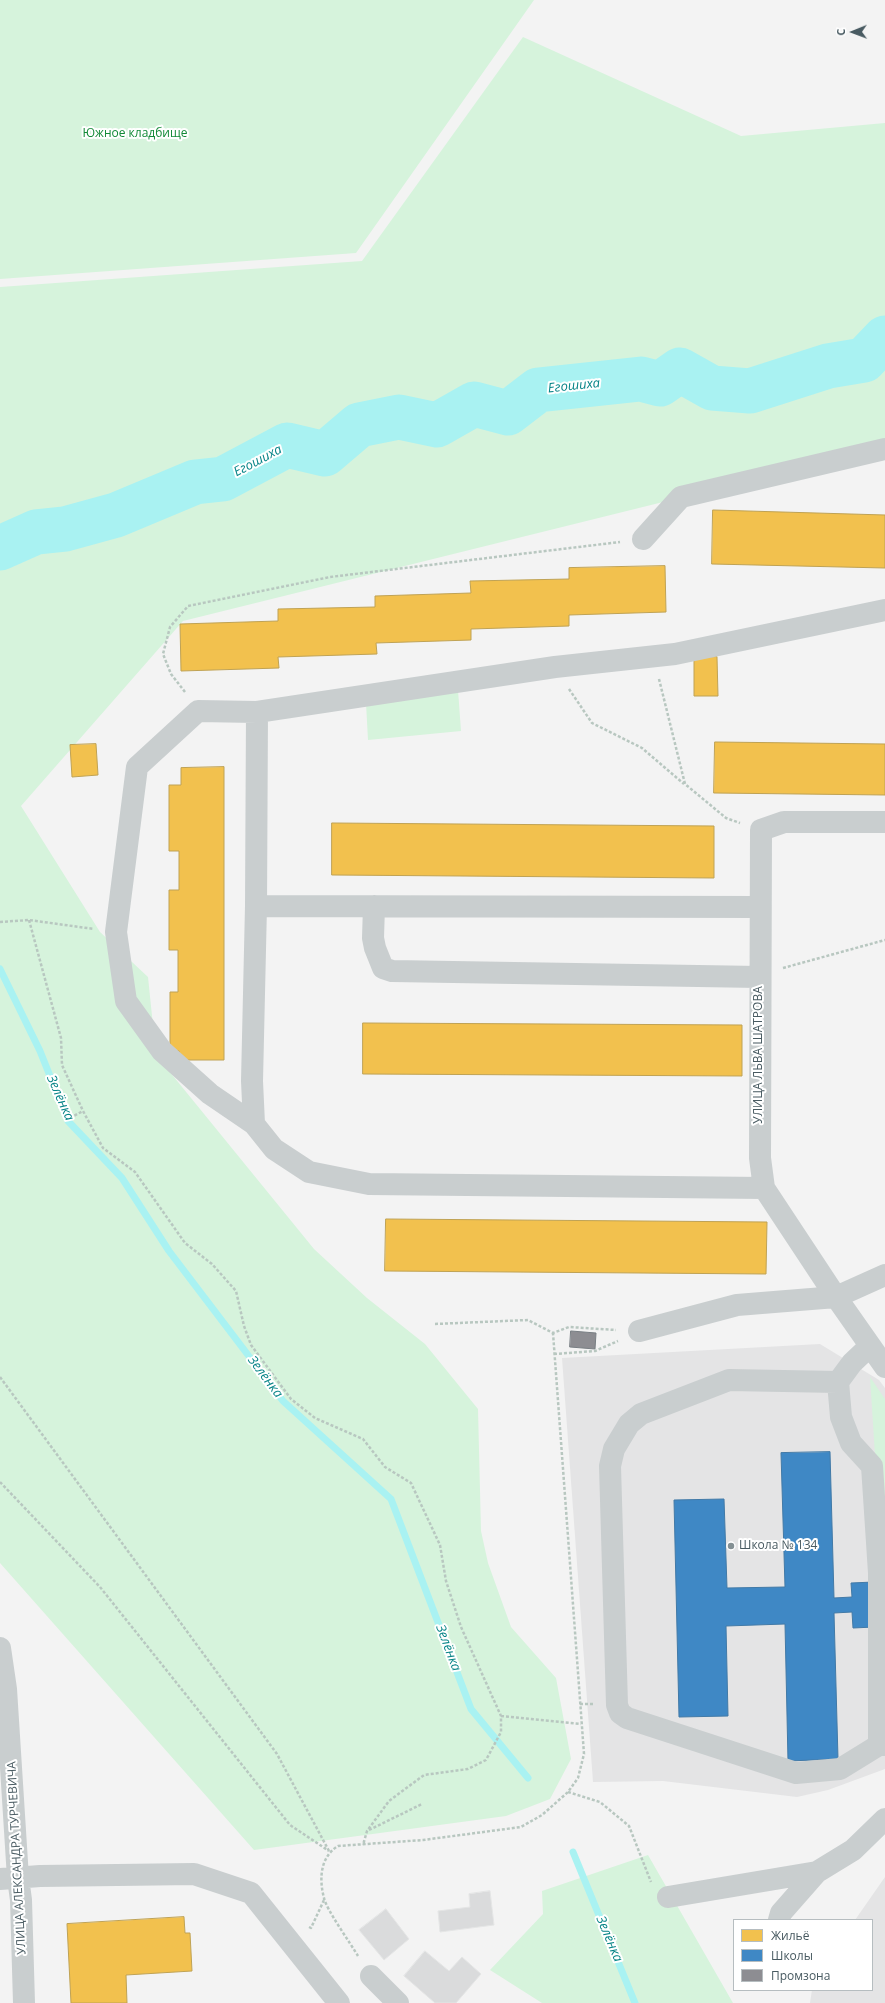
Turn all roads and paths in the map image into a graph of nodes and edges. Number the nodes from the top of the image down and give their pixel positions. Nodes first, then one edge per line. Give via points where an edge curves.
1 (885, 449) edge
2 (643, 539) joint
3 (885, 610) edge
4 (555, 667) junction
5 (666, 710) dead end
6 (198, 711) junction
7 (257, 712) junction
8 (685, 784) junction
9 (885, 822) edge
10 (761, 830) junction
11 (256, 906) junction
12 (374, 906) junction
13 (759, 907) junction
14 (29, 920) junction
15 (0, 922) edge
16 (102, 930) dead end
17 (885, 940) edge
18 (759, 975) junction
19 (83, 1111) junction
20 (70, 1118) dead end
21 (254, 1124) junction
22 (764, 1188) junction
23 (885, 1275) edge
24 (836, 1298) junction
25 (435, 1324) dead end
26 (639, 1331) junction
27 (553, 1333) junction
28 (870, 1346) junction
29 (554, 1354) junction
30 (885, 1367) edge
31 (0, 1378) edge
32 (838, 1382) junction
33 (0, 1482) edge
34 (0, 1648) edge
35 (501, 1716) junction
36 (581, 1724) junction
37 (882, 1745) edge
38 (568, 1792) junction
39 (422, 1804) dead end
40 (885, 1819) edge
41 (366, 1831) junction
42 (363, 1845) junction
43 (329, 1851) junction
44 (817, 1872) junction
45 (9, 1878) edge
46 (668, 1897) joint
47 (324, 1899) junction
48 (779, 1919) edge
49 (306, 1924) dead end
50 (371, 1976) joint
51 (24, 2003) edge
52 (339, 2003) edge
53 (398, 2003) edge

1 - 2 street via 681,497
2 - 6 path via 330,577 188,606 170,627 163,654 171,674
3 - 4 street via 675,654
4 - 7 street
4 - 8 path via 592,723 642,748
5 - 8 path
6 - 7 street
6 - 21 street via 137,767 116,932 126,1001 162,1051 210,1094
7 - 11 street
8 - 10 path via 726,818
9 - 10 street via 784,822
10 - 13 street, УЛИЦА ЛЬВА ШАТРОВА
11 - 12 street
11 - 21 street via 252,1081
12 - 13 street
12 - 18 street via 375,948 383,968 392,971
13 - 18 street, УЛИЦА ЛЬВА ШАТРОВА
14 - 15 path
14 - 16 path
14 - 19 path via 61,1038 62,1065
17 - 18 path
18 - 22 street, УЛИЦА ЛЬВА ШАТРОВА via 760,1158
19 - 20 path
19 - 35 path via 103,1148 135,1172 185,1243 212,1264 236,1290 251,1345 290,1399 315,1418 363,1439 385,1467 411,1483 440,1545 446,1581 461,1627
21 - 22 street via 274,1149 309,1172 369,1184
22 - 24 street, УЛИЦА ЛЬВА ШАТРОВА
23 - 24 street
24 - 26 street via 736,1305
24 - 28 street, УЛИЦА ЛЬВА ШАТРОВА
25 - 27 path via 528,1320
26 - 27 path via 569,1327
26 - 29 path via 596,1351
27 - 29 path
28 - 30 street, УЛИЦА ЛЬВА ШАТРОВА
28 - 32 street via 852,1363
29 - 36 path
31 - 43 path via 277,1754
32 - 37 street via 840,1417 851,1443 872,1466 879,1573
32 - 37 street via 729,1380 641,1414 629,1424 614,1449 610,1466 617,1705 620,1713 627,1718 796,1773 840,1769
33 - 43 path via 100,1588 290,1825
34 - 45 street, УЛИЦА АЛЕКСАНДРА ТУРЧЕВИЧА via 6,1689
35 - 36 path
35 - 41 path via 501,1732 486,1760 468,1769 424,1776 389,1801
36 - 38 path via 584,1754 578,1778
38 - 42 path via 542,1815 521,1827
38 - 46 path via 600,1802 629,1826 649,1881
39 - 41 path
40 - 44 street via 853,1850
41 - 42 path
42 - 43 path via 338,1846
43 - 47 path via 322,1868
44 - 46 street
44 - 48 street via 781,1913
45 - 51 street, УЛИЦА АЛЕКСАНДРА ТУРЧЕВИЧА via 21,1900
45 - 52 street via 194,1874 252,1893
47 - 49 path via 311,1928
47 - 50 path
50 - 53 street

